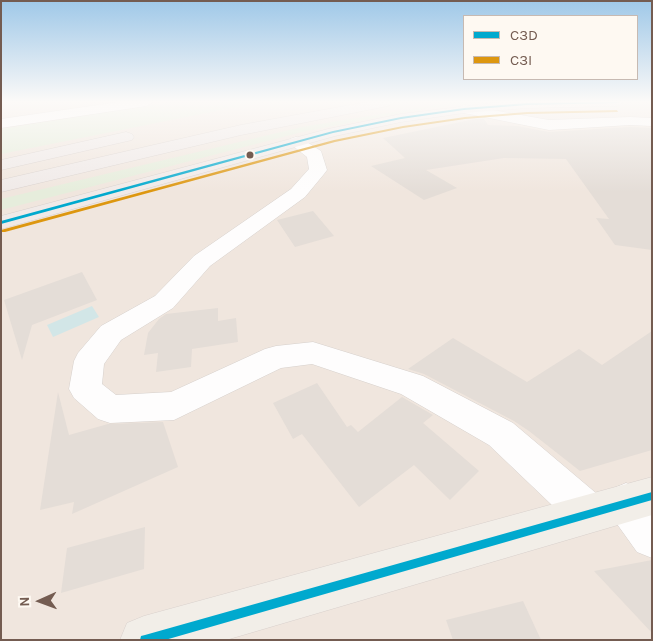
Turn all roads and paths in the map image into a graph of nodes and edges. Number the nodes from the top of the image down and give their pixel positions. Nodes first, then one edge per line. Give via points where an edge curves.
1 (232, 132) edge
2 (333, 132) edge
3 (143, 134) dead end
4 (296, 142) junction
5 (1, 165) edge
6 (1, 186) edge
7 (1, 223) edge
8 (622, 504) edge
9 (652, 537) edge
10 (144, 640) edge

1 - 6 highway
2 - 4 highway
3 - 5 highway
4 - 7 highway
4 - 8 street via 315,155 318,170 298,193 202,261 164,302 111,333 89,362 85,389 110,408 174,406 276,358 313,353 412,385
8 - 9 street
8 - 10 main road

